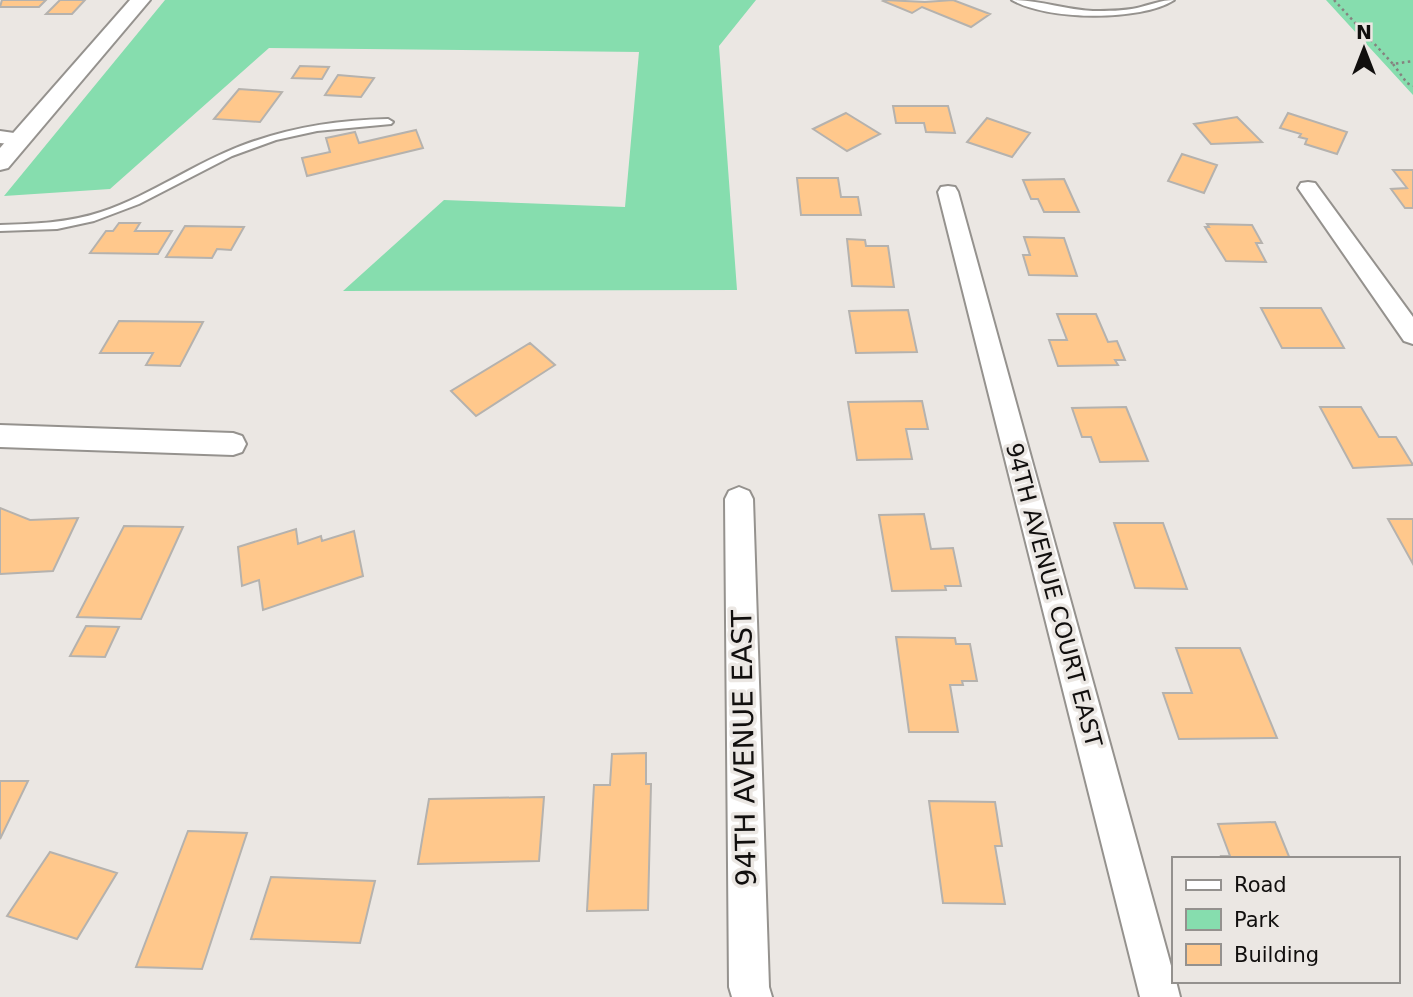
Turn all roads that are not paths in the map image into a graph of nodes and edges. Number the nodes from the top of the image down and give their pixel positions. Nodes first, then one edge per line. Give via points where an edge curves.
1 (139, 0) edge
2 (1016, 0) edge
3 (1170, 0) edge
4 (388, 122) dead end
5 (10, 138) edge
6 (0, 163) edge
7 (1308, 188) dead end
8 (948, 192) dead end
9 (0, 228) edge
10 (1413, 335) edge
11 (0, 436) edge
12 (233, 444) dead end
13 (740, 499) dead end
14 (752, 997) edge
15 (1160, 997) edge

1 - 5 street
2 - 3 lane via 1093,14
4 - 9 lane via 336,123 284,133 92,218 52,227
5 - 6 street
7 - 10 street
8 - 15 street, 94TH AVENUE COURT EAST
11 - 12 street
13 - 14 street, 94TH AVENUE EAST

